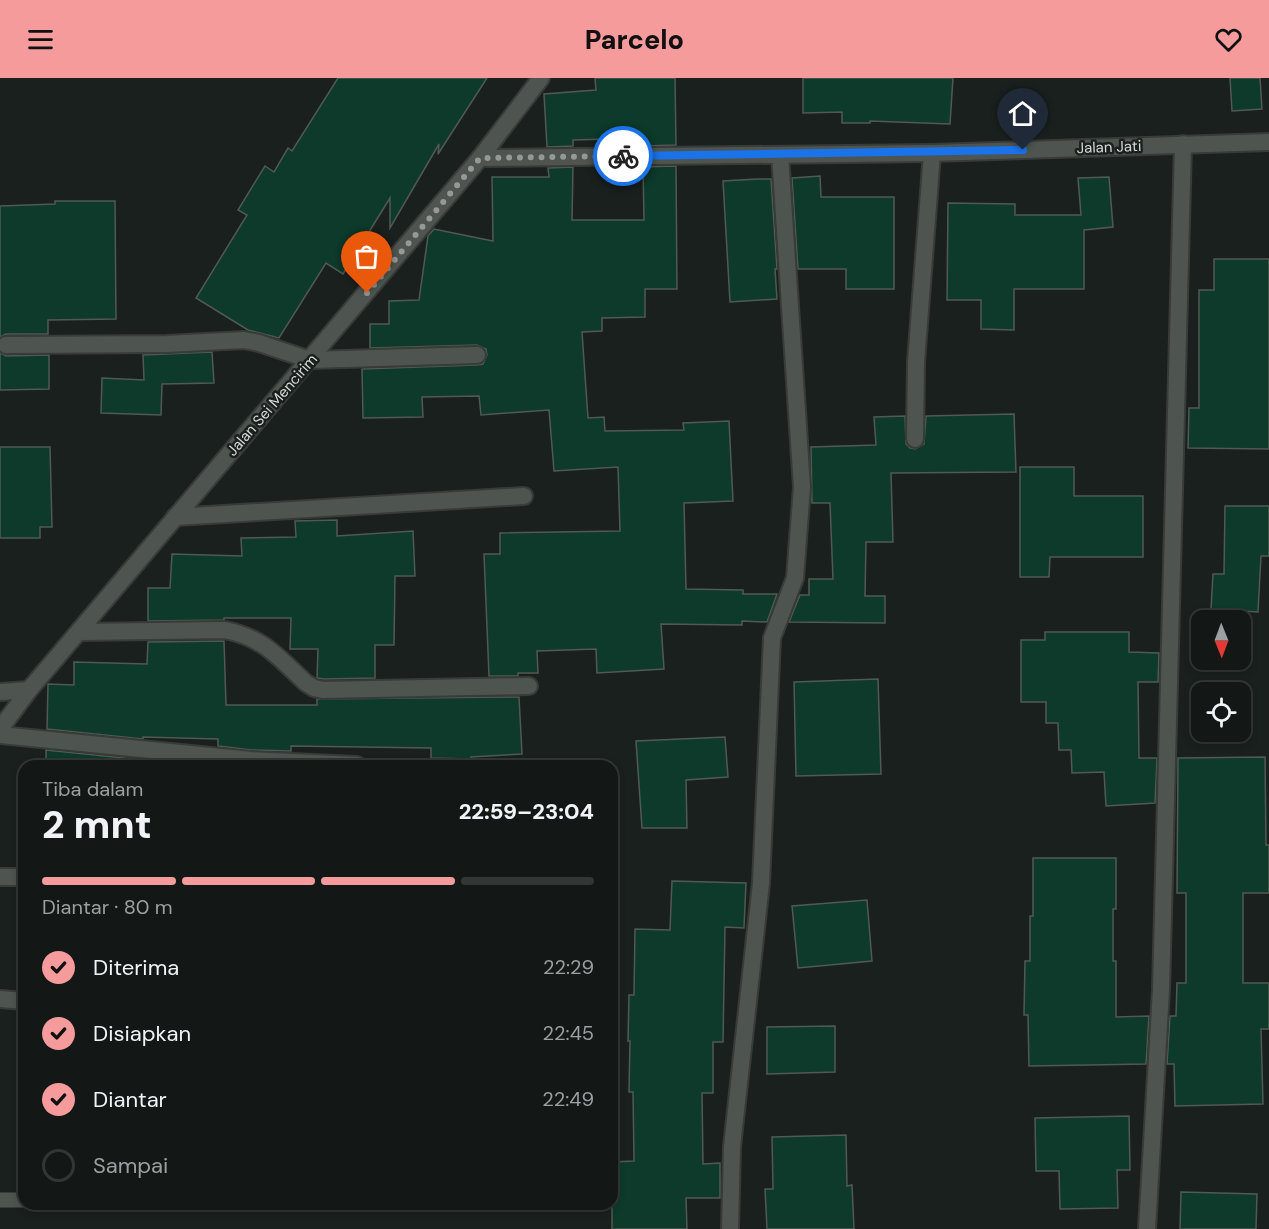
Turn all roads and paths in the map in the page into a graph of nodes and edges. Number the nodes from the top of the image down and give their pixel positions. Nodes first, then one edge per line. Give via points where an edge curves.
1 (541, 78) edge
2 (1269, 142) edge
3 (1183, 144) junction
4 (932, 153) junction
5 (780, 155) junction
6 (480, 158) junction
7 (6, 345) dead end
8 (477, 355) dead end
9 (310, 360) junction
10 (915, 439) dead end
11 (524, 496) dead end
12 (175, 517) junction
13 (80, 632) junction
14 (529, 686) dead end
15 (29, 690) junction
16 (0, 692) edge
17 (0, 729) edge
18 (0, 735) edge
19 (251, 760) edge
20 (0, 877) edge
21 (18, 878) edge
22 (0, 999) edge
23 (18, 1000) edge
24 (0, 1200) edge
25 (18, 1200) edge
26 (730, 1229) edge
27 (1147, 1229) edge

1 - 6 street, Jalan Sei Mencirim
2 - 3 street, Jalan Jati
3 - 4 street, Jalan Jati
3 - 27 street via 1161,990
4 - 5 street, Jalan Jati
4 - 10 street via 916,362
5 - 6 street, Jalan Jati
5 - 26 street via 802,487 795,578 772,638 761,883 732,1147
6 - 9 street, Jalan Sei Mencirim
7 - 9 street via 244,340
8 - 9 street
9 - 12 street, Jalan Sei Mencirim
11 - 12 street
12 - 13 street, Jalan Sei Mencirim
13 - 14 street via 225,630 245,634 259,641 306,683 323,690
13 - 15 street, Jalan Sei Mencirim
15 - 16 street
15 - 17 street, Jalan Sei Mencirim
18 - 19 street
20 - 21 street
22 - 23 street
24 - 25 lane

